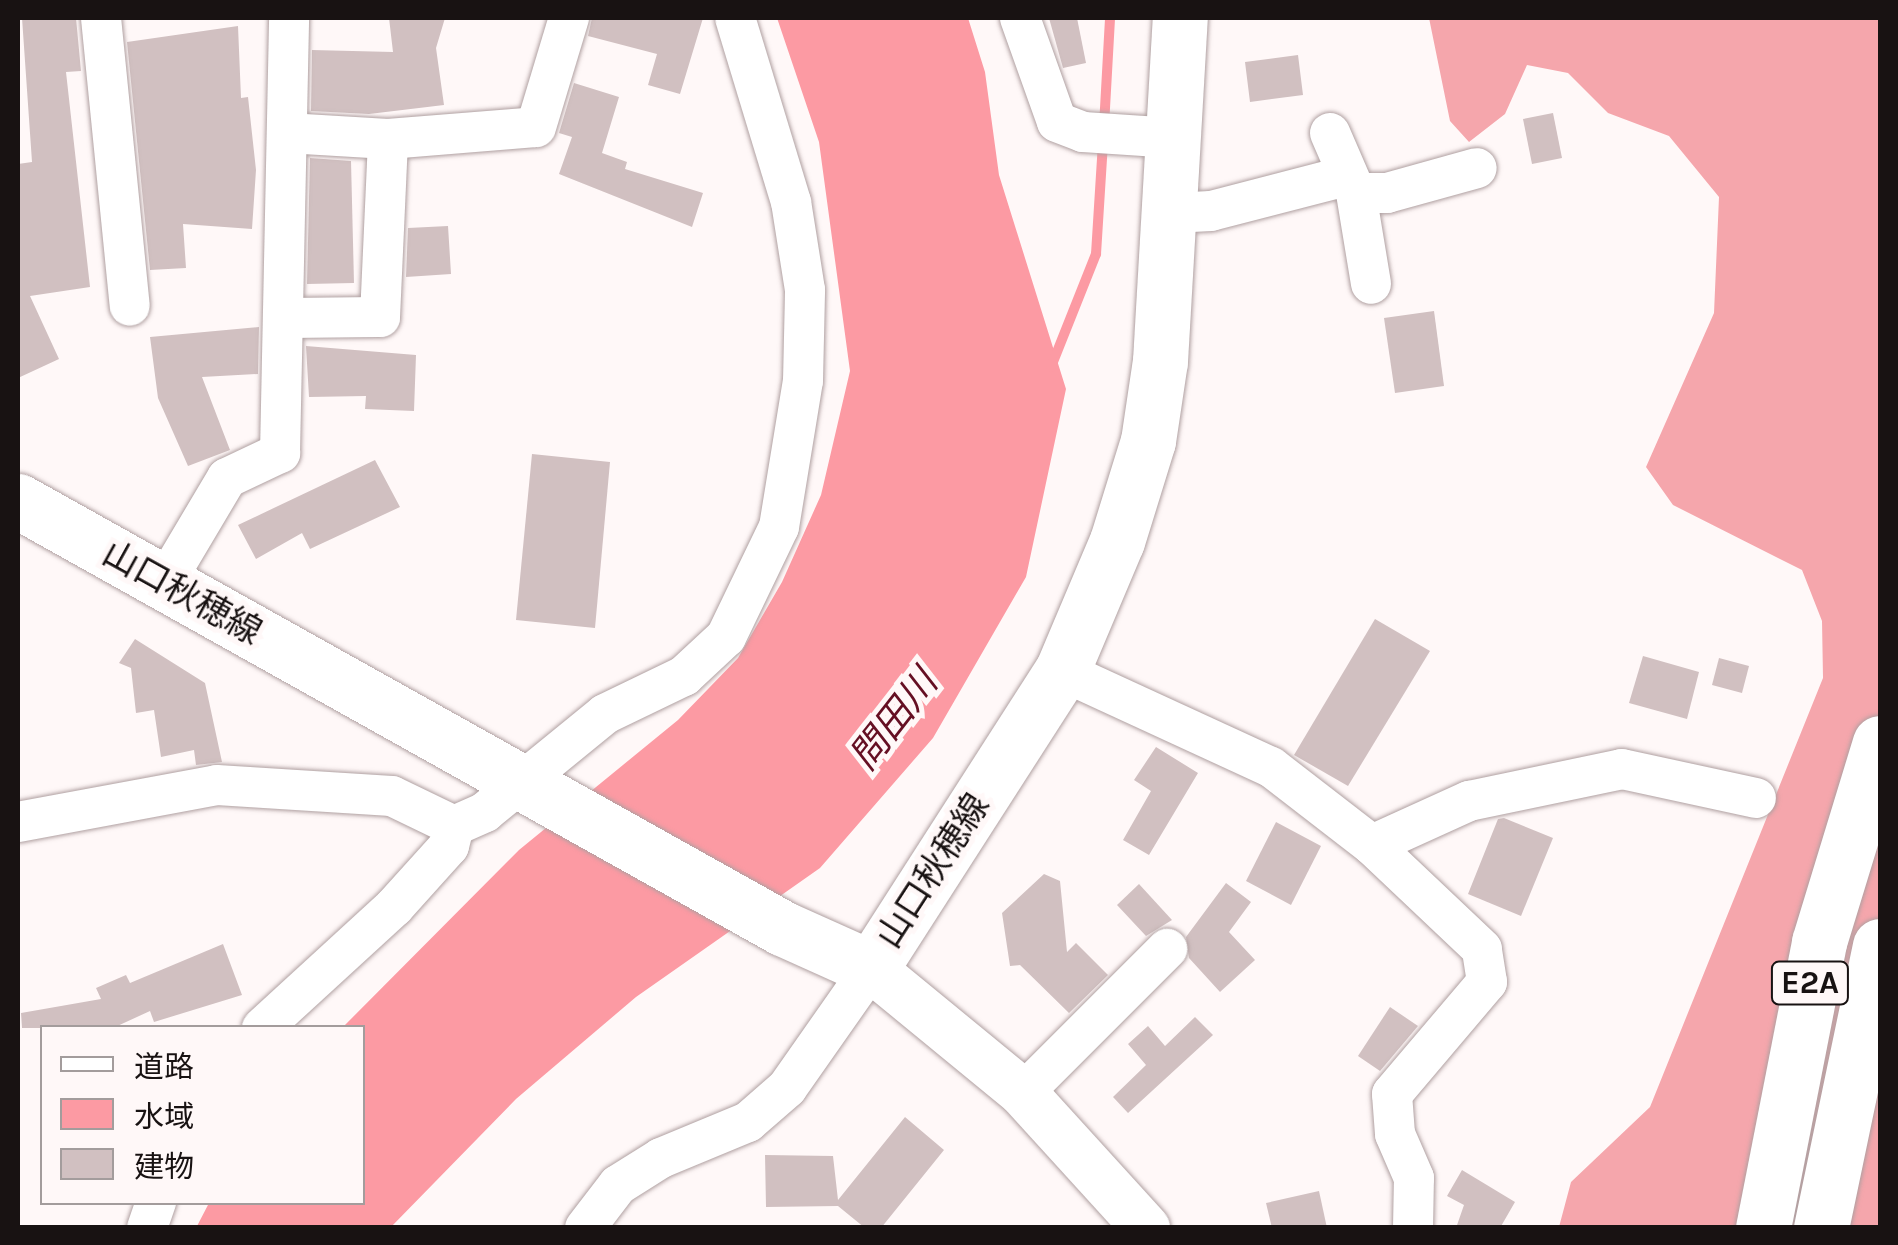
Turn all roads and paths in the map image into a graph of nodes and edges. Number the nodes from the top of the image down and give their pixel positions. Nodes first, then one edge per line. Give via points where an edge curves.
1 (101, 18) edge
2 (289, 18) edge
3 (569, 18) edge
4 (735, 18) edge
5 (1020, 18) edge
6 (1180, 18) edge
7 (1330, 133) dead end
8 (287, 134) junction
9 (1174, 138) junction
10 (388, 139) junction
11 (1478, 168) dead end
12 (1351, 185) junction
13 (1171, 213) junction
14 (1371, 284) dead end
15 (130, 306) dead end
16 (286, 318) junction
17 (18, 501) edge
18 (164, 584) junction
19 (1062, 671) junction
20 (1880, 743) edge
21 (530, 786) junction
22 (1756, 798) dead end
23 (18, 822) edge
24 (454, 826) junction
25 (1372, 846) junction
26 (1880, 946) edge
27 (1168, 949) dead end
28 (871, 968) junction
29 (265, 1025) edge
30 (1023, 1092) junction
31 (585, 1228) edge
32 (1146, 1228) edge
33 (1413, 1228) edge
34 (1762, 1228) edge
35 (1821, 1228) edge

1 - 15 street
2 - 8 street
3 - 10 street via 536,127
4 - 21 street via 792,202 805,290 804,381 779,527 726,637 684,676 605,714
5 - 9 street via 1057,122 1100,134
6 - 9 main road, 山口秋穂線
7 - 12 street
8 - 10 street
8 - 16 street
9 - 13 main road, 山口秋穂線
10 - 16 street via 380,316
11 - 12 street via 1387,193
12 - 13 street
12 - 14 street
13 - 19 main road, 山口秋穂線 via 1148,441 1117,541
16 - 18 street via 280,454 226,478
17 - 18 main road, 山口秋穂線
18 - 21 main road, 山口秋穂線
19 - 25 street via 1271,767
19 - 28 main road, 山口秋穂線
20 - 34 main road, E2A via 1820,942
21 - 24 street
21 - 28 main road, 山口秋穂線 via 782,928
22 - 25 street via 1622,769 1470,801
23 - 24 street via 217,785 392,796
24 - 29 street via 450,846 394,907
25 - 33 street via 1482,949 1487,982 1392,1094 1395,1134 1414,1178
26 - 35 main road, E2A
27 - 30 street
28 - 30 street
28 - 31 street via 787,1088 748,1122 661,1158 618,1185
30 - 32 street

